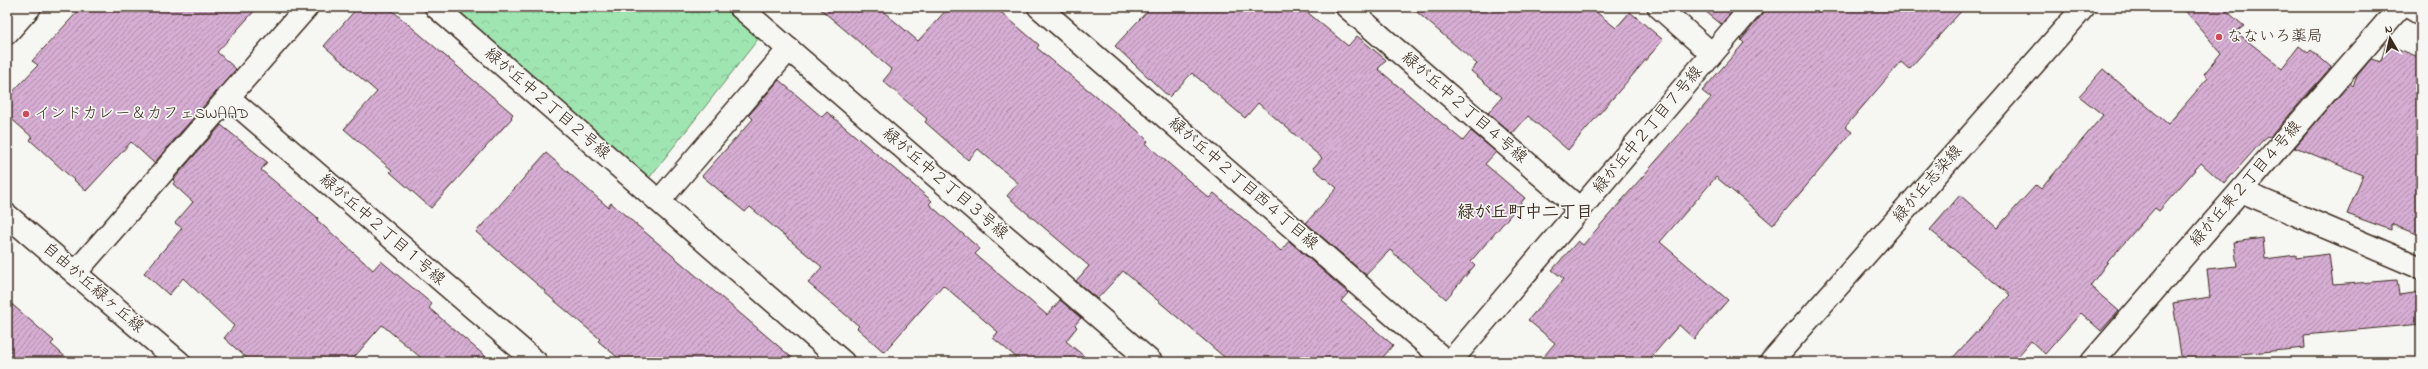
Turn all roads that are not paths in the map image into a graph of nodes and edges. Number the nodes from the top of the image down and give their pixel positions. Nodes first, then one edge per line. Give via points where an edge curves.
1 (30, 7) edge
2 (307, 7) edge
3 (436, 7) edge
4 (740, 7) edge
5 (1039, 7) edge
6 (1347, 7) edge
7 (1659, 7) edge
8 (1752, 7) edge
9 (2084, 7) edge
10 (2400, 7) edge
11 (2409, 7) edge
12 (2421, 14) edge
13 (7, 34) edge
14 (789, 49) junction
15 (1712, 54) junction
16 (228, 97) junction
17 (2241, 191) junction
18 (659, 201) junction
19 (1580, 209) junction
20 (7, 215) edge
21 (2421, 268) edge
22 (75, 273) junction
23 (179, 362) edge
24 (536, 362) edge
25 (843, 362) edge
26 (1151, 362) edge
27 (1449, 362) edge
28 (1771, 362) edge
29 (2092, 362) edge

1 - 13 street
2 - 16 street
3 - 18 street, 緑が丘中２丁目２号線
4 - 14 street, 緑が丘中２丁目３号線
5 - 27 street, 緑が丘中２丁目西４丁目線
6 - 19 street, 緑が丘中２丁目４号線
7 - 15 street
8 - 15 street, 緑が丘中２丁目７号線
9 - 28 street, 緑が丘志染線
10 - 17 street, 緑が丘東２丁目４号線
11 - 12 street
14 - 18 street
14 - 26 street, 緑が丘中２丁目３号線
15 - 19 street, 緑が丘中２丁目７号線
16 - 22 street
16 - 24 street, 緑が丘中２丁目１号線
17 - 21 street
17 - 29 street, 緑が丘東２丁目４号線
18 - 25 street, 緑が丘中２丁目２号線
19 - 27 street, 緑が丘中２丁目７号線
20 - 22 street, 自由が丘緑ヶ丘線
22 - 23 street, 自由が丘緑ヶ丘線

